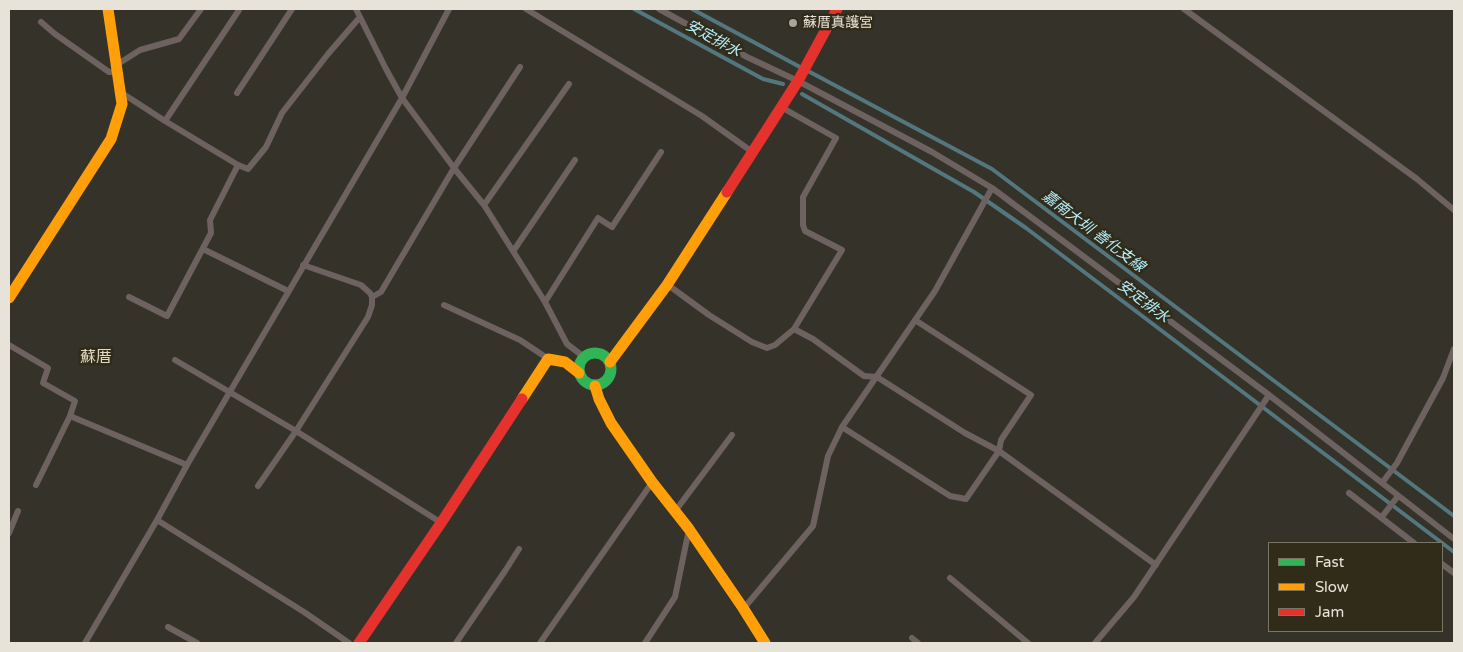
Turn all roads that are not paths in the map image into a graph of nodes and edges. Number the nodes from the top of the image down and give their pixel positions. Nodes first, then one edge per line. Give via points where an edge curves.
1 (108, 9) edge
2 (201, 9) edge
3 (292, 9) edge
4 (356, 9) edge
5 (448, 9) edge
6 (526, 9) edge
7 (659, 9) edge
8 (837, 9) edge
9 (1184, 9) edge
10 (239, 10) dead end
11 (360, 17) junction
12 (41, 22) dead end
13 (520, 68) dead end
14 (117, 69) junction
15 (799, 78) junction
16 (569, 84) dead end
17 (121, 92) junction
18 (238, 93) dead end
19 (402, 98) junction
20 (780, 107) junction
21 (165, 121) junction
22 (751, 151) junction
23 (661, 152) dead end
24 (575, 160) dead end
25 (238, 165) junction
26 (454, 168) junction
27 (992, 188) junction
28 (484, 205) junction
29 (1454, 210) edge
30 (203, 249) junction
31 (514, 250) junction
32 (303, 265) junction
33 (667, 284) junction
34 (288, 291) junction
35 (10, 295) edge
36 (130, 296) dead end
37 (372, 297) junction
38 (545, 302) junction
39 (444, 305) dead end
40 (915, 320) junction
41 (794, 329) junction
42 (9, 345) edge
43 (1454, 349) edge
44 (584, 357) junction
45 (548, 359) junction
46 (175, 360) dead end
47 (610, 362) junction
48 (579, 373) junction
49 (877, 376) junction
50 (595, 386) junction
51 (230, 392) junction
52 (1269, 395) junction
53 (70, 416) junction
54 (842, 427) junction
55 (296, 431) junction
56 (732, 435) dead end
57 (999, 451) junction
58 (187, 465) junction
59 (652, 482) junction
60 (1382, 483) junction
61 (36, 485) dead end
62 (258, 486) dead end
63 (1349, 493) dead end
64 (1398, 496) junction
65 (18, 511) dead end
66 (674, 511) junction
67 (1381, 518) junction
68 (157, 520) junction
69 (441, 523) junction
70 (689, 529) junction
71 (9, 533) edge
72 (1454, 539) edge
73 (1413, 542) edge
74 (519, 548) dead end
75 (1156, 565) junction
76 (1443, 565) edge
77 (1454, 573) edge
78 (950, 578) dead end
79 (744, 608) junction
80 (168, 627) dead end
81 (912, 638) dead end
82 (763, 642) edge
83 (85, 643) edge
84 (197, 643) edge
85 (349, 643) edge
86 (359, 643) edge
87 (456, 643) edge
88 (540, 643) edge
89 (646, 643) edge
90 (918, 643) edge
91 (1028, 643) edge
92 (1095, 643) edge

1 - 14 street
2 - 14 lane via 179,39 140,50
3 - 18 lane
4 - 11 lane
5 - 19 lane
6 - 22 lane via 702,116
7 - 15 lane via 747,57
8 - 15 street
9 - 29 lane via 1417,179
10 - 21 lane
11 - 19 lane
11 - 25 lane via 282,113 266,147 248,169
12 - 14 lane via 109,72
13 - 26 lane
14 - 17 street
15 - 20 street
15 - 27 lane
16 - 28 lane
17 - 21 lane
17 - 35 street via 122,104 111,139
19 - 26 lane
19 - 32 lane
20 - 22 street
20 - 41 lane via 836,138 803,197 802,225 805,231 842,250
21 - 25 lane
22 - 33 street
23 - 38 lane via 612,227 598,218
24 - 31 lane
25 - 30 lane via 210,220 211,233
26 - 28 lane
26 - 37 lane via 381,292
27 - 40 lane via 935,291
27 - 52 lane
28 - 31 lane
30 - 34 lane
30 - 36 lane via 167,316
31 - 38 lane
32 - 34 lane
32 - 37 lane via 361,285
33 - 41 lane via 709,315 767,348
33 - 47 street
34 - 51 lane
37 - 55 lane via 368,317
38 - 44 lane via 568,344
39 - 45 lane via 520,340
40 - 49 lane
40 - 57 lane via 1032,395 1002,440
41 - 49 lane via 864,376
42 - 53 lane via 48,368 43,383 75,401
43 - 60 lane via 1443,378 1397,463
44 - 47 street via 598,353
44 - 48 street via 579,364
45 - 48 street via 565,362
45 - 69 street
46 - 51 lane
47 - 50 street via 609,378
48 - 50 street via 585,382
49 - 54 lane
49 - 57 lane
50 - 59 street via 611,423
51 - 55 lane
51 - 58 lane
52 - 60 lane
52 - 75 lane
53 - 58 lane
53 - 61 lane
54 - 57 lane via 950,496 966,498
54 - 79 lane via 828,456 813,526
55 - 62 lane
55 - 69 lane
56 - 66 lane
57 - 75 lane
58 - 68 lane
59 - 66 street
59 - 88 lane
60 - 64 lane
63 - 67 lane
64 - 67 lane
64 - 72 lane
65 - 71 lane
66 - 70 street
67 - 73 lane
68 - 83 lane
68 - 85 lane
69 - 86 street
70 - 79 street
70 - 89 lane via 675,597
74 - 87 lane
75 - 92 lane
76 - 77 lane
78 - 91 lane
79 - 82 street
80 - 84 lane
81 - 90 lane

